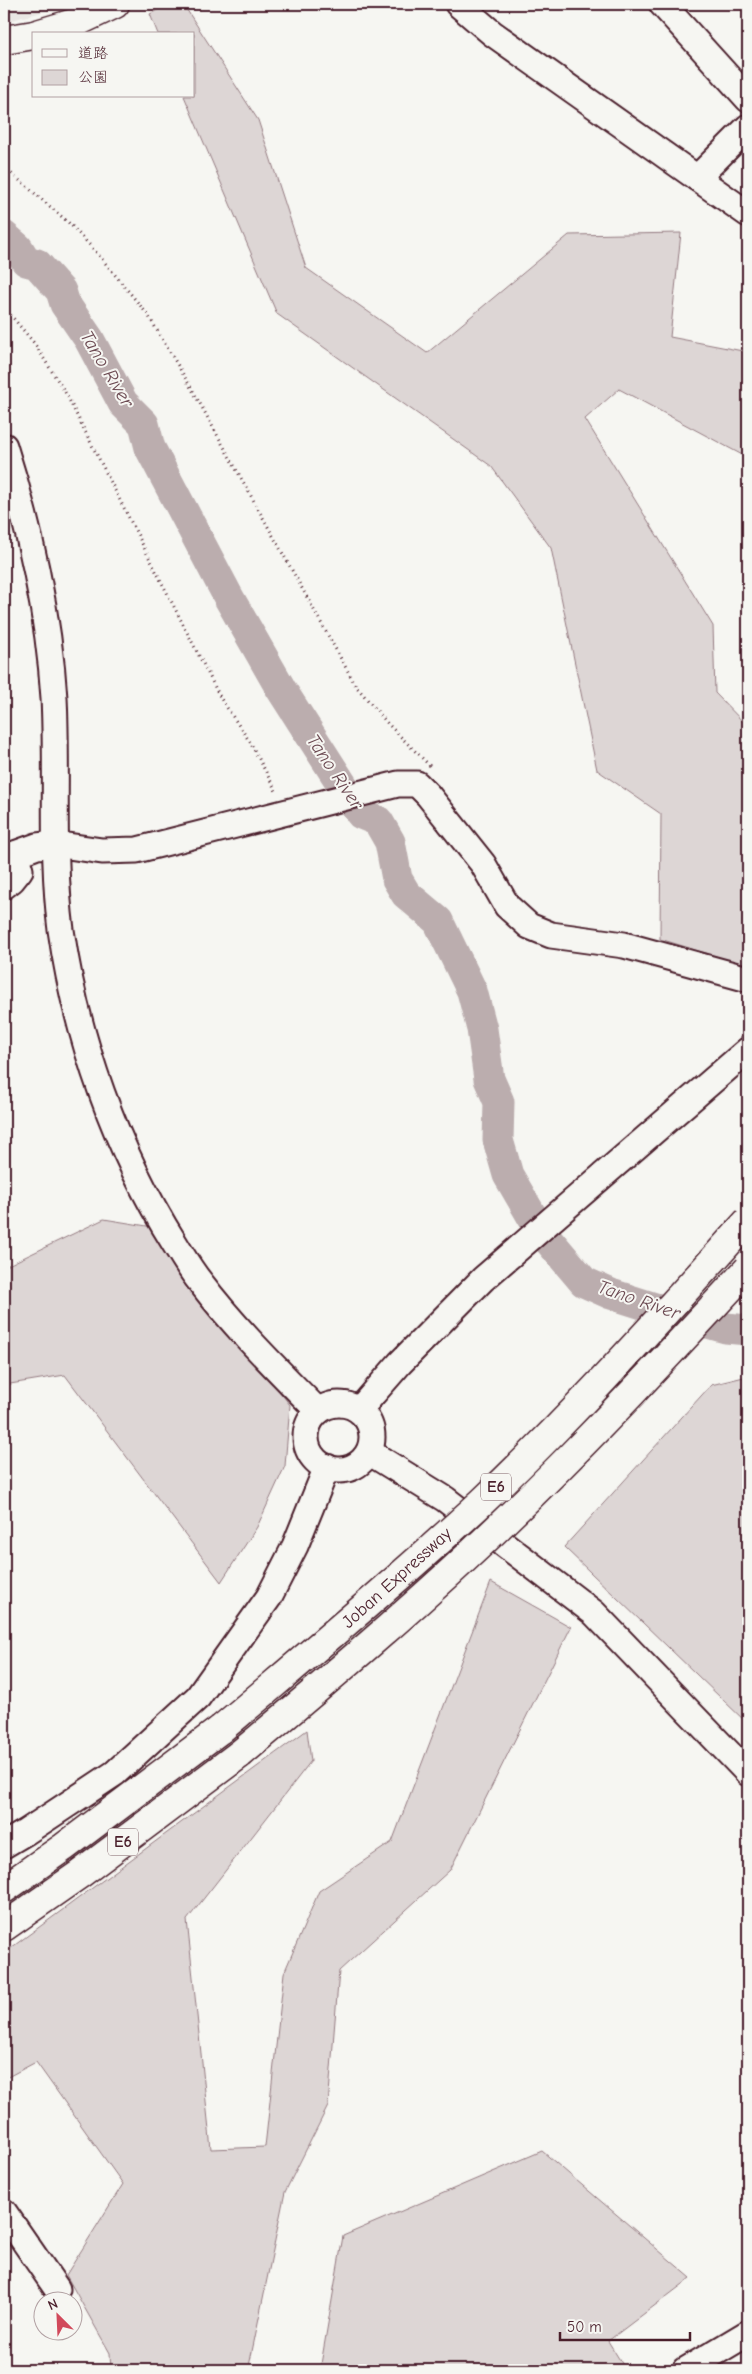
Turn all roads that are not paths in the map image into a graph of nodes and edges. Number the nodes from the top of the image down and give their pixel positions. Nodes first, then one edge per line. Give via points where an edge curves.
1 (115, 4) edge
2 (458, 4) edge
3 (662, 4) edge
4 (42, 32) edge
5 (32, 35) edge
6 (4, 40) edge
7 (748, 99) edge
8 (748, 126) edge
9 (697, 178) junction
10 (748, 214) edge
11 (4, 446) edge
12 (54, 844) junction
13 (9, 856) edge
14 (4, 886) edge
15 (748, 979) edge
16 (748, 1050) edge
17 (748, 1221) edge
18 (748, 1269) edge
19 (359, 1410) junction
20 (318, 1411) junction
21 (369, 1452) junction
22 (327, 1468) junction
23 (748, 1773) edge
24 (4, 1845) edge
25 (4, 1889) edge
26 (4, 1927) edge
27 (4, 2212) edge
28 (57, 2288) dead end
29 (748, 2333) edge
30 (686, 2370) edge

1 - 4 main road via 77,22
2 - 9 street via 492,32
3 - 7 street
5 - 6 main road
8 - 9 street
9 - 10 street
11 - 12 street via 21,501 51,660
12 - 13 street
12 - 15 street via 102,851 137,850 398,784 417,784 483,864 507,906 529,926 550,936 624,945
12 - 20 street via 62,930 77,1009 106,1105 149,1202 200,1282 266,1359
13 - 14 street via 20,870
16 - 19 street via 499,1265 400,1363
17 - 25 main road, Joban Expressway / E6, bridge via 601,1384 484,1500 365,1608 221,1729
18 - 26 main road, Joban Expressway / E6, bridge via 622,1405 511,1515 386,1631 240,1754
19 - 20 street via 351,1405 334,1404
19 - 21 street via 370,1424 372,1443
20 - 22 street via 307,1428 306,1437 312,1455
21 - 22 street via 355,1466
21 - 23 street via 444,1499 594,1613
22 - 24 street via 295,1546 268,1597 198,1697 115,1773
27 - 28 street
29 - 30 street

